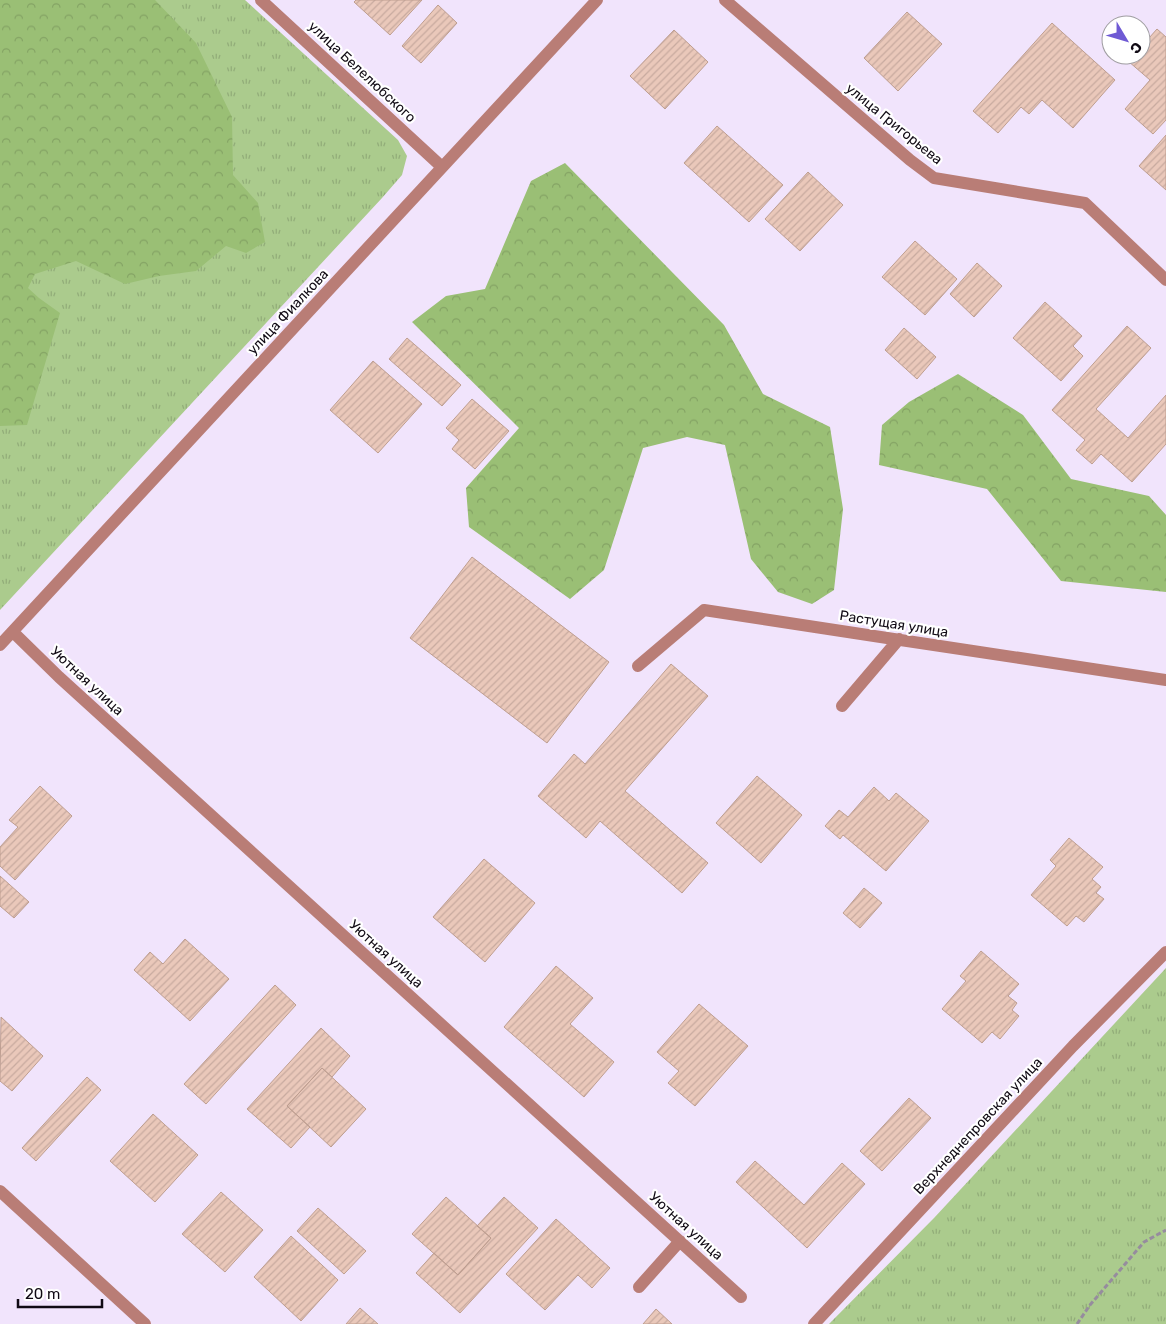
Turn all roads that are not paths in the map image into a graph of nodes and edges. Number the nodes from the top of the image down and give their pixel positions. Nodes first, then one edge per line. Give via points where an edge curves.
1 (261, 0) edge
2 (597, 0) edge
3 (725, 0) edge
4 (442, 167) junction
5 (1166, 280) edge
6 (13, 632) junction
7 (899, 639) junction
8 (0, 645) edge
9 (638, 666) dead end
10 (1166, 680) edge
11 (842, 706) dead end
12 (1166, 952) edge
13 (0, 1191) edge
14 (680, 1241) junction
15 (639, 1287) dead end
16 (741, 1297) dead end
17 (145, 1324) edge
18 (814, 1324) edge

1 - 4 street, улица Белелюбского
2 - 4 street, улица Фиалкова
3 - 5 street, улица Григорьева via 934,178 1084,203
4 - 6 street, улица Фиалкова
6 - 8 street, улица Фиалкова
6 - 14 street, Уютная улица
7 - 9 street, Растущая улица via 704,610
7 - 10 street, Растущая улица
7 - 11 street
12 - 18 street, Верхнеднепровская улица
13 - 17 street
14 - 15 street
14 - 16 street, Уютная улица

